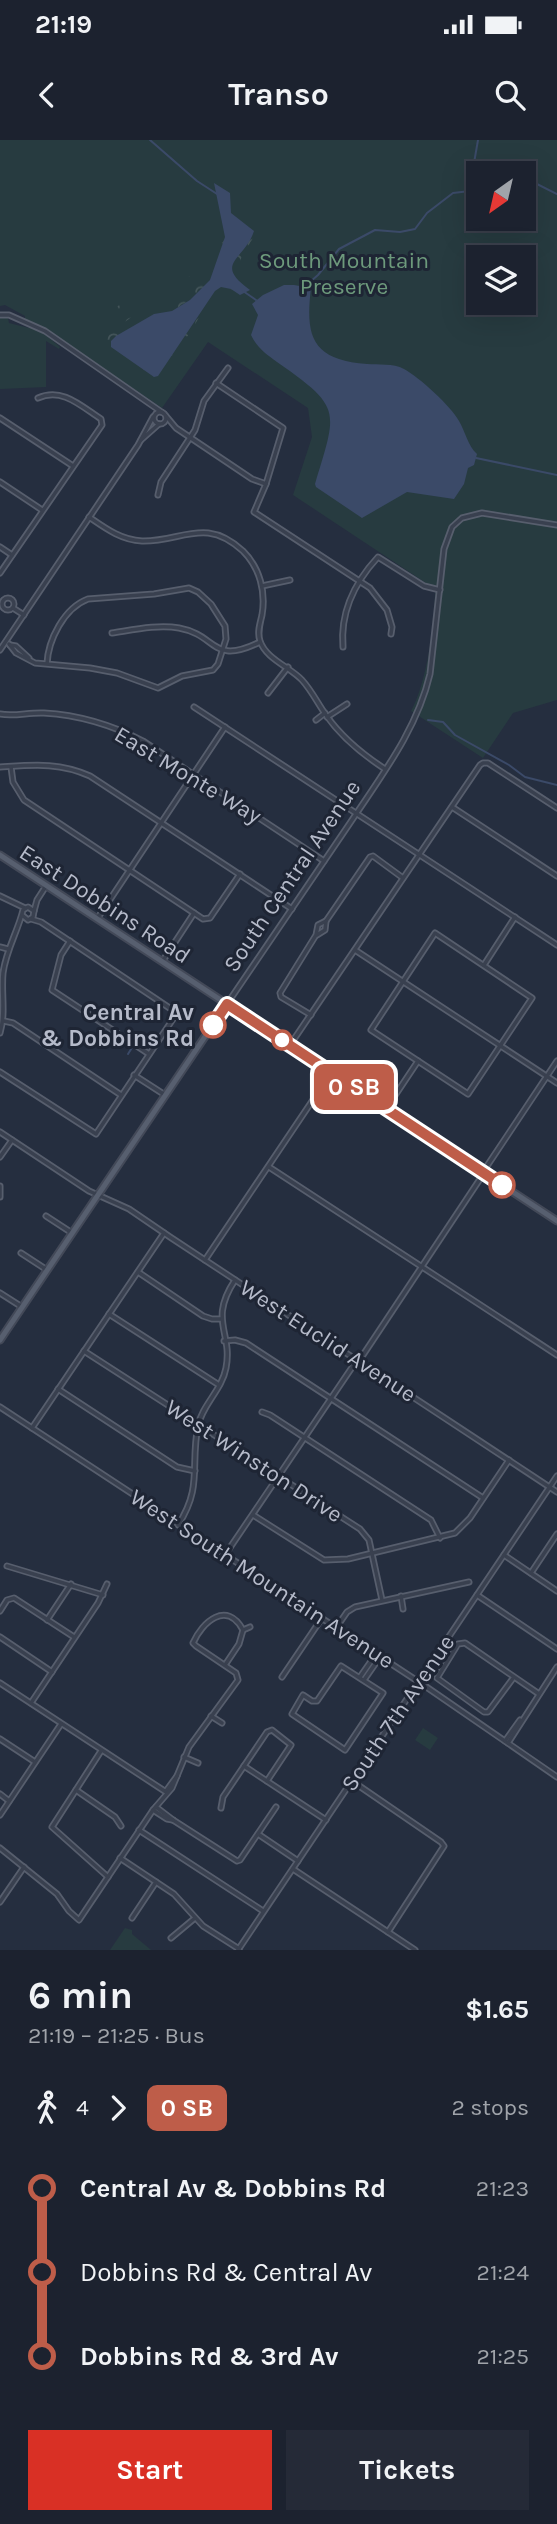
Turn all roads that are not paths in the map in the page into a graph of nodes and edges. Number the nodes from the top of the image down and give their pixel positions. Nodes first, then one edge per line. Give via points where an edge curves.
1 (0, 315) edge
2 (228, 368) dead end
3 (216, 383) junction
4 (38, 398) dead end
5 (151, 404) junction
6 (164, 414) junction
7 (155, 415) junction
8 (0, 418) edge
9 (160, 424) junction
10 (176, 428) junction
11 (190, 438) junction
12 (140, 442) junction
13 (73, 466) junction
14 (0, 482) edge
15 (266, 484) junction
16 (158, 495) dead end
17 (43, 511) junction
18 (89, 517) junction
19 (557, 525) edge
20 (0, 547) edge
21 (12, 555) junction
22 (0, 573) edge
23 (290, 580) dead end
24 (361, 581) junction
25 (261, 586) junction
26 (440, 590) junction
27 (1, 600) edge
28 (13, 608) junction
29 (24, 615) junction
30 (112, 633) dead end
31 (391, 635) dead end
32 (260, 642) junction
33 (7, 643) junction
34 (344, 647) dead end
35 (0, 650) edge
36 (222, 650) junction
37 (47, 664) junction
38 (288, 667) junction
39 (268, 693) dead end
40 (348, 704) dead end
41 (194, 707) dead end
42 (0, 714) edge
43 (326, 715) junction
44 (316, 720) dead end
45 (225, 727) junction
46 (11, 766) junction
47 (0, 767) edge
48 (385, 769) junction
49 (193, 775) junction
50 (452, 807) junction
51 (557, 808) edge
52 (357, 813) junction
53 (161, 822) junction
54 (419, 854) junction
55 (0, 855) edge
56 (324, 861) junction
57 (129, 870) junction
58 (240, 874) junction
59 (557, 876) edge
60 (403, 878) junction
61 (46, 886) junction
62 (0, 896) edge
63 (37, 900) junction
64 (292, 909) junction
65 (24, 911) junction
66 (34, 912) junction
67 (194, 913) junction
68 (515, 917) junction
69 (30, 919) junction
70 (97, 919) junction
71 (326, 921) junction
72 (41, 922) junction
73 (19, 926) junction
74 (316, 935) junction
75 (70, 941) junction
76 (557, 945) edge
77 (0, 947) edge
78 (8, 949) junction
79 (355, 950) junction
80 (162, 962) junction
81 (484, 965) junction
82 (2, 973) edge
83 (403, 982) junction
84 (227, 1004) junction
85 (311, 1015) junction
86 (4, 1021) junction
87 (0, 1033) edge
88 (290, 1045) junction
89 (500, 1046) junction
90 (149, 1054) junction
91 (418, 1061) junction
92 (557, 1061) edge
93 (0, 1072) edge
94 (331, 1072) junction
95 (134, 1075) junction
96 (547, 1076) junction
97 (557, 1083) edge
98 (121, 1094) junction
99 (165, 1096) junction
100 (386, 1109) junction
101 (0, 1132) edge
102 (12, 1140) junction
103 (0, 1157) edge
104 (269, 1167) junction
105 (484, 1172) junction
106 (0, 1186) edge
107 (2, 1194) edge
108 (97, 1195) junction
109 (46, 1216) dead end
110 (557, 1221) edge
111 (164, 1232) junction
112 (72, 1233) junction
113 (21, 1253) dead end
114 (205, 1260) junction
115 (423, 1266) junction
116 (47, 1270) junction
117 (138, 1272) junction
118 (235, 1280) junction
119 (0, 1293) edge
120 (22, 1307) junction
121 (109, 1314) junction
122 (221, 1319) junction
123 (0, 1340) edge
124 (225, 1341) junction
125 (84, 1351) junction
126 (557, 1355) edge
127 (358, 1360) junction
128 (220, 1385) junction
129 (58, 1390) junction
130 (330, 1399) junction
131 (0, 1407) edge
132 (262, 1412) dead end
133 (198, 1426) junction
134 (32, 1428) junction
135 (304, 1437) junction
136 (509, 1460) junction
137 (195, 1471) junction
138 (278, 1476) junction
139 (557, 1476) edge
140 (550, 1487) junction
141 (557, 1492) edge
142 (483, 1498) junction
143 (253, 1515) junction
144 (178, 1525) junction
145 (557, 1534) edge
146 (440, 1538) junction
147 (372, 1553) junction
148 (225, 1555) junction
149 (504, 1555) junction
150 (7, 1566) dead end
151 (531, 1573) junction
152 (468, 1582) dead end
153 (71, 1584) junction
154 (107, 1584) dead end
155 (557, 1591) edge
156 (103, 1595) junction
157 (477, 1595) junction
158 (401, 1596) junction
159 (382, 1600) junction
160 (403, 1609) dead end
161 (0, 1611) edge
162 (322, 1618) junction
163 (47, 1620) junction
164 (250, 1627) dead end
165 (336, 1628) junction
166 (243, 1630) junction
167 (0, 1637) edge
168 (75, 1638) junction
169 (557, 1649) edge
170 (378, 1655) junction
171 (224, 1665) junction
172 (557, 1667) edge
173 (52, 1672) junction
174 (282, 1676) dead end
175 (514, 1677) junction
176 (362, 1679) junction
177 (419, 1682) junction
178 (0, 1683) edge
179 (539, 1693) junction
180 (31, 1703) junction
181 (211, 1716) junction
182 (222, 1723) dead end
183 (61, 1724) junction
184 (0, 1739) edge
185 (506, 1742) junction
186 (102, 1751) junction
187 (184, 1757) junction
188 (35, 1762) junction
189 (198, 1763) dead end
190 (244, 1766) junction
191 (557, 1777) edge
192 (267, 1781) junction
193 (352, 1781) junction
194 (76, 1790) junction
195 (166, 1793) junction
196 (0, 1794) edge
197 (9, 1801) junction
198 (276, 1807) dead end
199 (155, 1808) junction
200 (221, 1808) dead end
201 (0, 1815) edge
202 (326, 1820) junction
203 (121, 1826) dead end
204 (139, 1830) junction
205 (258, 1834) junction
206 (0, 1848) edge
207 (120, 1858) junction
208 (298, 1861) junction
209 (24, 1867) junction
210 (293, 1869) junction
211 (108, 1877) junction
212 (156, 1882) junction
213 (0, 1902) edge
214 (264, 1912) junction
215 (195, 1918) junction
216 (132, 1919) dead end
217 (388, 1932) junction
218 (172, 1938) dead end
219 (239, 1950) edge
220 (415, 1950) edge

1 - 5 street via 45,331
2 - 3 street
3 - 11 street
3 - 15 street via 283,428
4 - 13 street via 49,393 62,395 102,422
5 - 6 street
5 - 7 street
6 - 7 street
6 - 9 street via 165,421
6 - 10 street
7 - 9 street
7 - 12 street
8 - 13 street
9 - 10 street
9 - 12 street
10 - 11 street
11 - 15 street
11 - 16 street via 161,482
12 - 18 street
13 - 17 street
14 - 17 street
15 - 24 street via 254,512
17 - 21 street
18 - 25 street via 133,540 192,532 218,536 245,553
18 - 29 street
19 - 26 street, South Central Avenue via 482,513 462,518 448,535
20 - 21 street
21 - 22 street
23 - 25 street
24 - 26 street via 377,557 424,586
24 - 31 street via 387,610
24 - 34 street via 344,613
25 - 32 street
26 - 48 street, South Central Avenue via 426,692
27 - 28 street via 4,609
27 - 28 street via 11,599
28 - 29 street
29 - 33 street
30 - 36 street via 176,627
32 - 36 street via 235,652
32 - 38 street
33 - 35 street
33 - 37 street via 30,660
36 - 37 street via 213,670 182,676 158,688 103,670
36 - 37 street via 226,639 222,618 189,588 78,603 50,642
38 - 39 street
38 - 43 street
40 - 43 street
41 - 45 street
42 - 49 street, East Monte Way via 46,713 97,722 143,741
43 - 44 street
43 - 48 street via 351,745
45 - 49 street
45 - 52 street
46 - 47 street
46 - 53 street via 48,764 76,770
46 - 57 street via 13,782 24,800
48 - 52 street, South Central Avenue
49 - 53 street
49 - 56 street, East Monte Way
50 - 51 street via 483,763 488,763
50 - 54 street
50 - 59 street
52 - 54 street
52 - 56 street, South Central Avenue
53 - 57 street
53 - 58 street
54 - 60 street
54 - 68 street
55 - 61 main road, East Dobbins Road
56 - 64 street, South Central Avenue
57 - 67 street
57 - 70 street
58 - 64 street
58 - 67 street via 210,918
60 - 71 street via 373,856 367,859
60 - 79 street
61 - 63 street
61 - 70 main road, East Dobbins Road
62 - 65 street
63 - 65 street
63 - 66 street
64 - 84 street, South Central Avenue
65 - 66 street
65 - 69 street
65 - 73 street
66 - 69 street
66 - 72 street
67 - 80 street
68 - 76 street
68 - 81 street
69 - 72 street
69 - 73 street
70 - 80 main road, East Dobbins Road
71 - 74 street via 318,925
71 - 74 street via 326,930
72 - 75 street
73 - 78 street
74 - 85 street via 280,989 281,997
75 - 90 street via 61,955 52,990
75 - 90 street via 177,1013
77 - 78 street
78 - 82 street
79 - 83 street
79 - 85 street
80 - 84 main road, East Dobbins Road
81 - 83 street via 435,933
81 - 89 street via 532,998
82 - 86 street
83 - 89 street
83 - 91 street via 371,1030
84 - 88 main road, East Dobbins Road
84 - 99 main road, South Central Avenue
85 - 88 street
86 - 87 street
86 - 98 street
88 - 94 main road, East Dobbins Road
89 - 91 street via 468,1094
89 - 96 street
90 - 95 street
91 - 100 street
92 - 96 street
93 - 98 street via 96,1134
94 - 100 main road, East Dobbins Road
94 - 104 street
95 - 98 street
95 - 99 street
96 - 97 street
96 - 105 street
99 - 108 main road, South Central Avenue
100 - 105 main road, East Dobbins Road
101 - 102 street, West Euclid Avenue
102 - 103 street
102 - 108 street, West Euclid Avenue
104 - 114 street
104 - 115 street
105 - 110 main road, East Dobbins Road
105 - 115 street
106 - 107 street
108 - 111 street, West Euclid Avenue
108 - 112 main road, South Central Avenue
109 - 112 street
111 - 114 street, West Euclid Avenue
111 - 117 street
112 - 116 main road, South Central Avenue
113 - 116 street
114 - 118 street, West Euclid Avenue
115 - 126 street
115 - 127 street
116 - 120 main road, South Central Avenue
117 - 121 street
117 - 122 street via 203,1316
118 - 122 street via 225,1296
118 - 127 street, West Euclid Avenue
119 - 120 street
120 - 123 main road, South Central Avenue
121 - 125 street
121 - 128 street
122 - 124 street
124 - 128 street via 226,1368
124 - 130 street via 246,1343
125 - 129 street
125 - 133 street, West Winston Drive
127 - 130 street
127 - 136 street, West Euclid Avenue
128 - 133 street
129 - 134 street
129 - 137 street via 182,1470
130 - 135 street
130 - 142 street
131 - 134 street, West South Mountain Avenue
132 - 135 street
133 - 137 street
133 - 138 street, West Winston Drive
134 - 144 street, West South Mountain Avenue
135 - 138 street
135 - 146 street via 431,1520
136 - 140 street, West Euclid Avenue
136 - 142 street
137 - 144 street via 191,1504
138 - 143 street
138 - 147 street, West Winston Drive via 360,1529
139 - 140 street, South 7th Avenue
140 - 141 street, West Euclid Avenue
140 - 149 street, South 7th Avenue
142 - 146 street via 460,1529
143 - 147 street via 324,1560
143 - 148 street
144 - 148 street, West South Mountain Avenue
145 - 151 street
146 - 147 street
147 - 159 street, West Winston Drive
148 - 162 street, West South Mountain Avenue
149 - 151 street
149 - 157 street, South 7th Avenue
150 - 153 street
151 - 155 street
152 - 158 street
153 - 156 street
153 - 163 street
154 - 156 street
156 - 168 street
157 - 169 street
157 - 177 street, South 7th Avenue
158 - 159 street
158 - 160 street
159 - 165 street via 353,1608
161 - 163 street via 10,1598
162 - 165 street, West South Mountain Avenue
162 - 174 street
163 - 168 street
164 - 166 street
165 - 170 street, West South Mountain Avenue
166 - 171 street
166 - 171 street via 231,1618 214,1616 193,1643
167 - 173 street
168 - 173 street
170 - 176 street
170 - 177 street, West South Mountain Avenue
171 - 181 street via 238,1676
172 - 179 street
173 - 180 street
175 - 175 street via 488,1712 437,1678 461,1643
175 - 179 street
176 - 176 street via 383,1693 345,1750 292,1714 303,1695 317,1701 341,1665
177 - 185 street, West South Mountain Avenue
177 - 193 street, South 7th Avenue
178 - 180 street
179 - 185 street
180 - 183 street
181 - 182 street
181 - 187 street
183 - 186 street
183 - 188 street
184 - 188 street
185 - 191 street, West South Mountain Avenue
186 - 194 street
186 - 195 street
187 - 189 street
187 - 195 street
188 - 197 street
190 - 192 street
190 - 192 street via 272,1730 290,1745
190 - 200 street via 223,1797
192 - 202 street
193 - 202 street, South 7th Avenue
193 - 217 street via 444,1846
194 - 203 street via 115,1816
194 - 211 street via 52,1827
195 - 199 street
196 - 197 street
197 - 201 street
198 - 205 street
199 - 204 street
199 - 205 street via 237,1861
202 - 208 street, South 7th Avenue
204 - 207 street
204 - 214 street
205 - 208 street
206 - 209 street
207 - 211 street
207 - 212 street
208 - 210 street, South 7th Avenue
209 - 211 street via 79,1920
209 - 213 street
210 - 214 street, South 7th Avenue
210 - 217 street
212 - 215 street via 177,1896
212 - 216 street
214 - 219 street, South 7th Avenue
215 - 218 street
215 - 219 street
217 - 220 street

